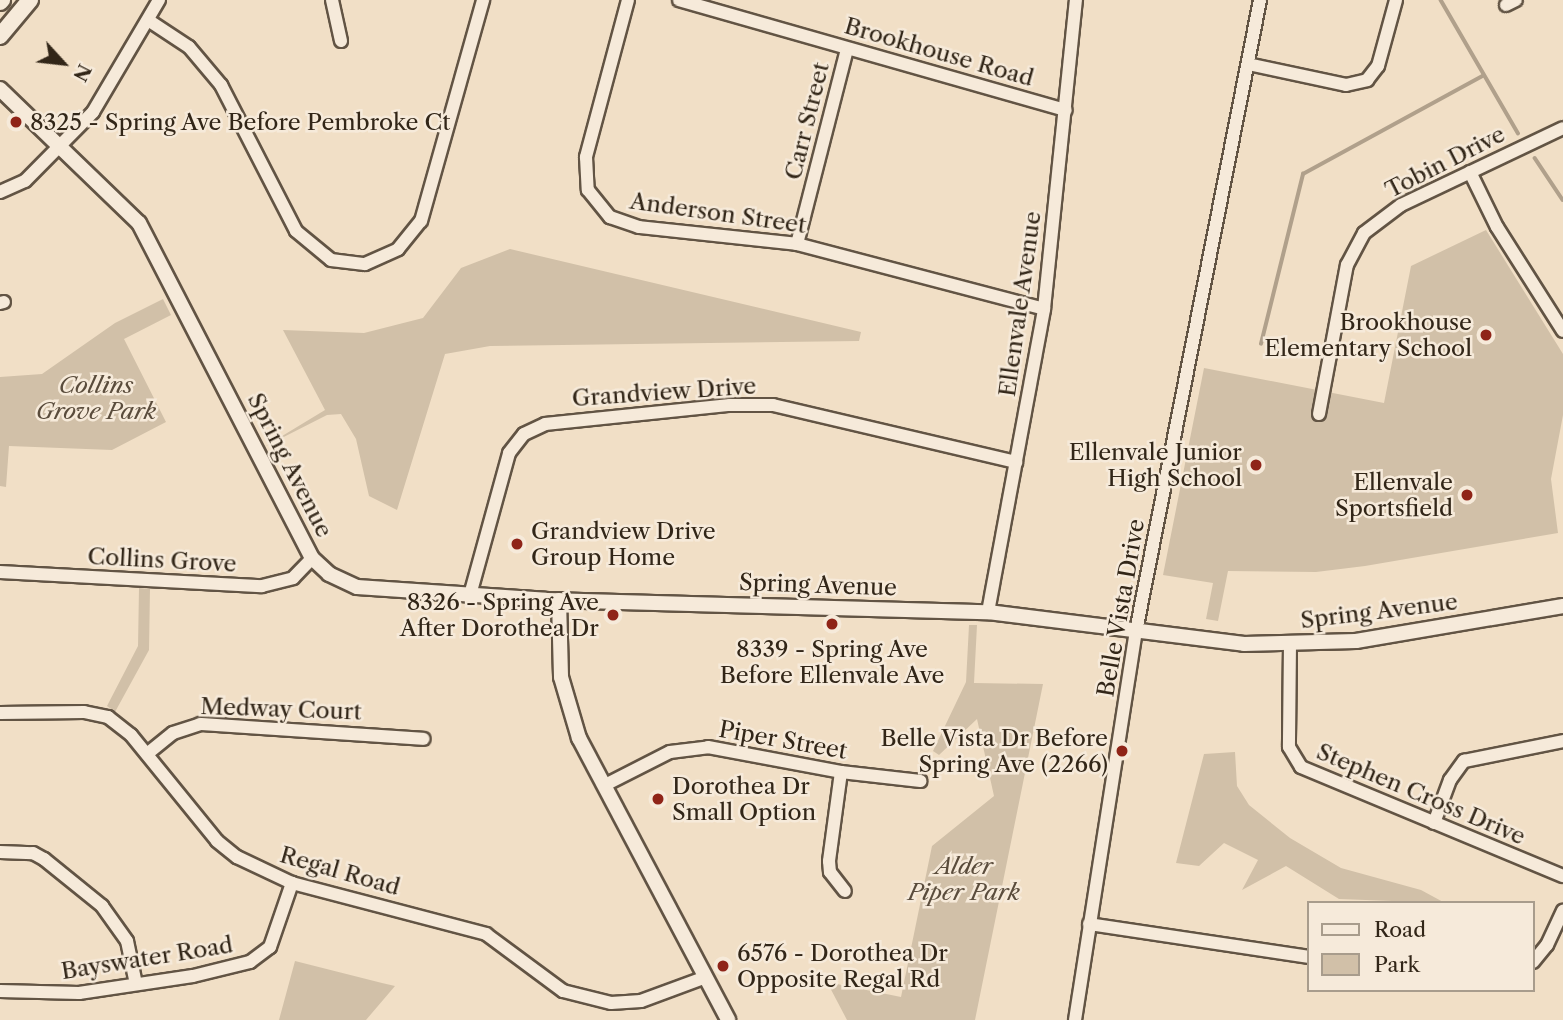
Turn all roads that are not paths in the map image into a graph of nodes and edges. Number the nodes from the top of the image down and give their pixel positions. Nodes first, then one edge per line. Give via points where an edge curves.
1 (30, 0) edge
2 (159, 0) edge
3 (332, 0) edge
4 (483, 0) edge
5 (628, 0) edge
6 (679, 0) edge
7 (1076, 0) edge
8 (1260, 0) edge
9 (1396, 0) edge
10 (148, 20) junction
11 (0, 36) edge
12 (341, 41) dead end
13 (847, 48) junction
14 (1248, 64) junction
15 (0, 89) edge
16 (1066, 110) junction
17 (1563, 128) edge
18 (62, 146) junction
19 (1470, 172) junction
20 (0, 192) edge
21 (797, 244) junction
22 (1044, 309) junction
23 (1563, 331) edge
24 (1319, 414) dead end
25 (1016, 462) junction
26 (312, 558) junction
27 (0, 572) edge
28 (470, 595) junction
29 (559, 600) junction
30 (1563, 606) edge
31 (988, 612) junction
32 (1136, 631) junction
33 (1290, 644) junction
34 (0, 713) edge
35 (423, 739) dead end
36 (1563, 741) edge
37 (147, 754) junction
38 (841, 772) junction
39 (920, 781) dead end
40 (605, 785) junction
41 (1434, 823) junction
42 (0, 852) edge
43 (1563, 876) edge
44 (292, 883) junction
45 (845, 891) dead end
46 (1563, 911) edge
47 (1089, 924) junction
48 (1308, 957) edge
49 (1535, 960) edge
50 (706, 977) junction
51 (136, 984) junction
52 (0, 991) edge
53 (728, 1020) edge
54 (1075, 1020) edge

1 - 11 main road
2 - 10 street
3 - 12 street
4 - 10 street via 421,221 398,249 365,264 331,260 296,231 221,85 190,47
5 - 21 street, Anderson Street via 586,157 588,190 594,201 610,217 639,227
6 - 13 street, Brookhouse Road
7 - 16 street, Ellenvale Avenue
8 - 14 street, Belle Vista Drive
9 - 14 street via 1378,66 1367,79 1346,85
10 - 18 street via 93,112
13 - 16 street, Brookhouse Road
13 - 21 street, Carr Street
14 - 32 street, Belle Vista Drive
15 - 18 street, Spring Avenue
16 - 22 street, Ellenvale Avenue
17 - 19 street, Tobin Drive
18 - 20 street via 25,181
18 - 26 street, Spring Avenue via 124,203 151,241
19 - 23 street via 1497,227
19 - 24 street, Tobin Drive via 1401,205 1363,233 1347,265
21 - 22 street, Anderson Street
22 - 25 street, Ellenvale Avenue
25 - 28 street, Grandview Drive via 773,405 730,405 545,424 524,434 509,453
25 - 31 street, Ellenvale Avenue
26 - 27 street, Collins Grove via 293,578 262,586
26 - 28 street, Spring Avenue via 329,574 369,590
28 - 29 street, Spring Avenue
29 - 31 street, Spring Avenue
29 - 40 street via 558,654 566,701 579,738
30 - 33 street, Spring Avenue via 1384,638
31 - 32 street, Spring Avenue
32 - 33 street, Spring Avenue via 1198,641
32 - 47 street, Belle Vista Drive
33 - 41 street, Stephen Cross Drive via 1289,747 1295,761 1313,774
34 - 37 street, Regal Road via 83,712 108,717
35 - 37 street, Medway Court via 200,724 173,733
36 - 41 street via 1464,761 1450,780
37 - 44 street, Regal Road via 217,841 237,857
38 - 39 street, Piper Street
38 - 40 street, Piper Street via 708,747 653,758
38 - 45 street via 829,861 830,872
40 - 50 street
41 - 43 street, Stephen Cross Drive
42 - 51 street via 33,853 102,906 127,941
44 - 50 street, Regal Road via 486,934 541,979 586,999 641,1002
44 - 51 street, Bayswater Road via 274,937 261,955 192,976
46 - 49 street via 1548,945
47 - 48 street
47 - 54 street, Belle Vista Drive
50 - 53 street
51 - 52 street, Bayswater Road via 58,995

